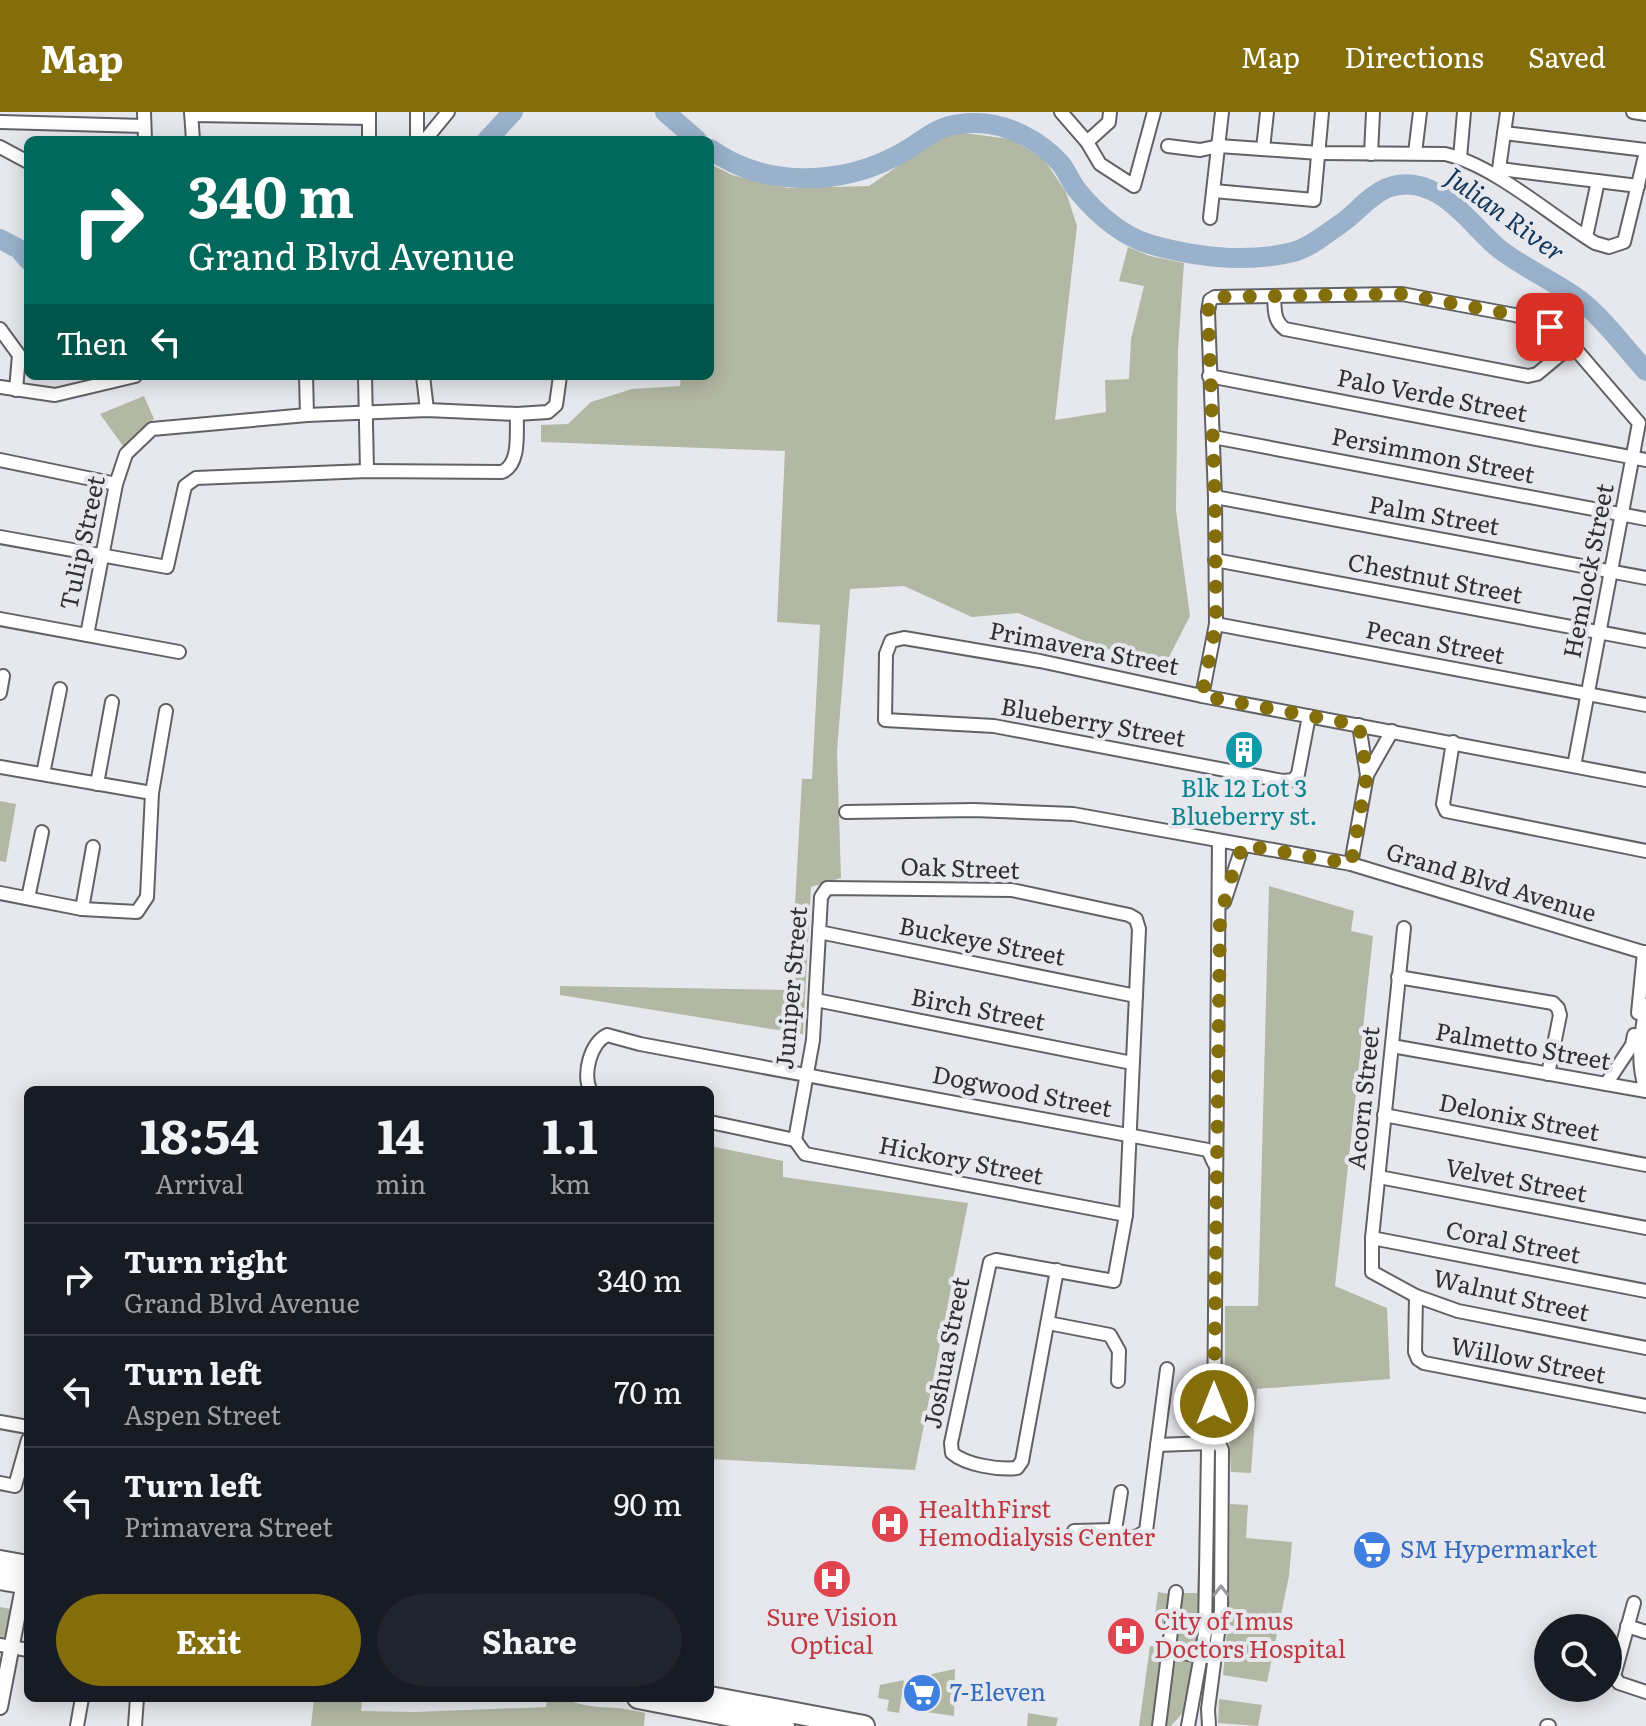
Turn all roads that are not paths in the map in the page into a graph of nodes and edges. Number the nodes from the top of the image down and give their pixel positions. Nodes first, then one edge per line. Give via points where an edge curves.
1 (4, 112) edge
2 (144, 112) edge
3 (417, 112) edge
4 (448, 112) edge
5 (1061, 112) edge
6 (1110, 112) edge
7 (1154, 112) edge
8 (1222, 112) edge
9 (1267, 112) edge
10 (1322, 112) edge
11 (1373, 112) edge
12 (1420, 112) edge
13 (1464, 112) edge
14 (1507, 112) edge
15 (1633, 112) edge
16 (192, 114) edge
17 (1646, 114) edge
18 (369, 115) edge
19 (0, 123) edge
20 (144, 126) junction
21 (1504, 133) junction
22 (145, 136) edge
23 (193, 136) edge
24 (369, 136) edge
25 (417, 136) edge
26 (428, 136) edge
27 (1087, 142) junction
28 (1168, 146) dead end
29 (1219, 146) junction
30 (0, 147) edge
31 (1263, 149) junction
32 (1646, 151) edge
33 (1319, 153) junction
34 (1415, 153) junction
35 (1371, 154) junction
36 (1460, 158) junction
37 (24, 160) edge
38 (1499, 174) junction
39 (1598, 181) junction
40 (1638, 186) junction
41 (1214, 191) junction
42 (1210, 218) dead end
43 (1586, 237) junction
44 (1274, 296) junction
45 (0, 329) edge
46 (1572, 345) junction
47 (1209, 376) junction
48 (118, 380) edge
49 (306, 380) edge
50 (365, 380) edge
51 (423, 380) edge
52 (559, 380) edge
53 (0, 387) edge
54 (16, 390) junction
55 (427, 410) junction
56 (366, 413) junction
57 (517, 414) junction
58 (307, 415) junction
59 (1213, 437) junction
60 (1640, 458) edge
61 (0, 460) edge
62 (367, 471) junction
63 (116, 484) junction
64 (1215, 497) junction
65 (1624, 515) junction
66 (1646, 519) edge
67 (0, 537) edge
68 (103, 556) junction
69 (1215, 560) junction
70 (1612, 571) junction
71 (1646, 578) edge
72 (0, 619) edge
73 (1216, 624) junction
74 (1600, 632) junction
75 (87, 635) junction
76 (1646, 641) edge
77 (179, 652) dead end
78 (3, 676) dead end
79 (60, 689) dead end
80 (0, 693) edge
81 (1587, 694) junction
82 (1202, 696) junction
83 (112, 702) dead end
84 (1646, 705) edge
85 (166, 711) dead end
86 (1309, 716) junction
87 (885, 720) joint
88 (1359, 725) junction
89 (1392, 731) junction
90 (1453, 742) junction
91 (1574, 766) junction
92 (0, 767) edge
93 (43, 774) junction
94 (1367, 775) junction
95 (1646, 780) edge
96 (97, 784) junction
97 (152, 793) junction
98 (846, 812) dead end
99 (42, 832) dead end
100 (1219, 841) junction
101 (1243, 845) junction
102 (93, 847) dead end
103 (1646, 851) edge
104 (1351, 864) junction
105 (827, 888) joint
106 (0, 893) edge
107 (28, 898) junction
108 (82, 909) junction
109 (1220, 920) junction
110 (1404, 928) dead end
111 (819, 932) junction
112 (1645, 952) edge
113 (1398, 977) junction
114 (1136, 996) junction
115 (816, 1000) junction
116 (1646, 1005) edge
117 (1639, 1025) junction
118 (1392, 1046) junction
119 (1132, 1063) junction
120 (808, 1073) junction
121 (1548, 1074) junction
122 (1606, 1084) junction
123 (588, 1086) edge
124 (1646, 1091) edge
125 (1384, 1115) junction
126 (714, 1123) edge
127 (1130, 1136) junction
128 (795, 1140) junction
129 (1646, 1165) edge
130 (1216, 1168) junction
131 (1379, 1177) junction
132 (1126, 1215) junction
133 (1646, 1228) edge
134 (1372, 1238) junction
135 (1057, 1270) junction
136 (1372, 1272) joint
137 (1646, 1291) edge
138 (1416, 1296) junction
139 (1048, 1323) junction
140 (1646, 1348) edge
141 (1167, 1369) dead end
142 (1118, 1381) dead end
143 (1646, 1406) edge
144 (0, 1422) edge
145 (24, 1426) edge
146 (1212, 1437) junction
147 (1157, 1445) junction
148 (24, 1454) edge
149 (0, 1483) edge
150 (1121, 1492) dead end
151 (1115, 1530) junction
152 (1074, 1531) dead end
153 (1207, 1533) junction
154 (1221, 1533) junction
155 (0, 1561) edge
156 (24, 1573) edge
157 (24, 1575) edge
158 (0, 1579) edge
159 (24, 1585) edge
160 (1176, 1592) dead end
161 (1634, 1603) dead end
162 (1627, 1626) junction
163 (1646, 1632) edge
164 (6, 1646) edge
165 (1170, 1651) junction
166 (1201, 1656) junction
167 (1216, 1658) junction
168 (1646, 1692) edge
169 (714, 1698) edge
170 (81, 1702) edge
171 (137, 1702) edge
172 (655, 1702) edge
173 (0, 1707) edge
174 (737, 1721) edge
175 (1187, 1725) edge
176 (1208, 1725) edge
177 (77, 1726) edge
178 (135, 1726) edge
179 (784, 1726) edge
180 (864, 1726) edge
181 (1159, 1726) edge

1 - 19 street
2 - 20 street
3 - 25 street
4 - 26 street
5 - 27 street
6 - 27 street via 1109,122
7 - 27 street via 1134,186 1100,164
8 - 29 street
9 - 31 street
10 - 33 street
11 - 35 street
12 - 34 street
13 - 36 street
14 - 21 street
15 - 17 street
16 - 18 street
16 - 23 street
18 - 24 street
19 - 20 street
20 - 22 street
21 - 32 street
21 - 38 street
28 - 29 street
29 - 31 street
29 - 41 street
30 - 37 street
31 - 33 street
32 - 40 street
33 - 35 street
33 - 41 street via 1314,200
34 - 35 street
34 - 36 street
36 - 38 street
38 - 39 street
38 - 43 street
39 - 40 street
39 - 43 street
40 - 43 street via 1624,242 1609,247
41 - 42 street
44 - 46 street, Hemlock Street via 1402,294 1515,315 1550,327
44 - 46 street via 1275,315 1285,329 1528,376
44 - 47 street, Hemlock Street via 1210,300
45 - 54 street via 19,355
46 - 60 street, Hemlock Street via 1637,418
47 - 59 street
47 - 60 street, Palo Verde Street
48 - 54 street via 55,395
49 - 58 street
50 - 56 street
51 - 55 street
52 - 57 street, Tulip Street via 554,409
53 - 54 street
55 - 56 street, Tulip Street
55 - 57 street, Tulip Street
56 - 58 street, Tulip Street
56 - 62 street
57 - 62 street via 514,461 502,472
58 - 63 street, Tulip Street via 158,426 126,454
59 - 64 street
59 - 65 street, Persimmon Street
60 - 65 street, Hemlock Street
61 - 63 street
62 - 68 street via 196,478 185,486 167,567
63 - 68 street, Tulip Street
64 - 69 street
64 - 70 street, Palm Street
65 - 66 street, Persimmon Street
65 - 70 street, Hemlock Street
67 - 68 street
68 - 75 street, Tulip Street
69 - 73 street
69 - 74 street, Chestnut Street
70 - 71 street, Palm Street
70 - 74 street, Hemlock Street
72 - 75 street
73 - 81 street, Pecan Street
73 - 82 street
74 - 76 street, Chestnut Street
74 - 81 street, Hemlock Street
75 - 77 street
78 - 80 street
79 - 93 street
81 - 84 street, Pecan Street
81 - 91 street, Hemlock Street
82 - 86 street, Primavera Street
82 - 87 street, Primavera Street via 904,638 891,641 886,654
83 - 96 street
85 - 97 street
86 - 87 street, Blueberry Street via 1298,774 1283,781 994,726
86 - 88 street, Primavera Street
88 - 89 street, Primavera Street
88 - 94 street
89 - 90 street, Primavera Street
89 - 94 street
90 - 91 street, Primavera Street
90 - 103 street via 1446,811
91 - 95 street, Primavera Street
92 - 93 street
93 - 96 street
94 - 104 street
96 - 97 street
97 - 108 street via 147,897 137,912
98 - 100 street, Grand Blvd Avenue via 1073,814
99 - 107 street
100 - 101 street, Grand Blvd Avenue
100 - 109 street
101 - 104 street, Grand Blvd Avenue
101 - 109 street
102 - 108 street
104 - 112 street, Grand Blvd Avenue
105 - 111 street, Juniper Street via 821,897
105 - 114 street, Oak Street via 1012,890 1129,915 1139,929
106 - 107 street
107 - 108 street
109 - 130 street
110 - 113 street, Acorn Street
111 - 114 street, Buckeye Street
111 - 115 street, Juniper Street
112 - 117 street
113 - 118 street, Acorn Street
113 - 121 street via 1553,1003 1560,1015
114 - 119 street
115 - 119 street, Birch Street
115 - 120 street, Juniper Street
116 - 117 street
117 - 122 street
117 - 124 street via 1639,1069
118 - 121 street, Palmetto Street
118 - 125 street, Acorn Street
119 - 127 street
120 - 123 street, Dogwood Street via 607,1035 592,1050
120 - 127 street, Dogwood Street
120 - 128 street, Juniper Street
121 - 122 street, Palmetto Street
122 - 124 street, Palmetto Street
125 - 129 street, Delonix Street
125 - 131 street, Acorn Street
126 - 128 street, Hickory Street
127 - 130 street, Dogwood Street via 1208,1150
127 - 132 street
128 - 132 street, Hickory Street via 805,1154
130 - 146 street
131 - 133 street, Velvet Street
131 - 134 street, Acorn Street
132 - 135 street via 1114,1281
134 - 136 street, Acorn Street
134 - 137 street, Coral Street
135 - 139 street
135 - 139 street, Joshua Street via 990,1262 951,1443 960,1460 1007,1469 1022,1461
136 - 138 street, Walnut Street
138 - 140 street, Walnut Street via 1458,1311
138 - 143 street, Willow Street via 1415,1352 1424,1363
139 - 142 street via 1110,1335 1119,1351
141 - 147 street
144 - 145 street
146 - 147 street
146 - 153 street
146 - 154 street via 1222,1450
147 - 151 street via 1146,1531 1130,1537
148 - 149 street via 15,1486
150 - 151 street
151 - 152 street
153 - 154 street
153 - 166 street
167 -> 154 street
155 - 156 highway
157 - 158 highway
159 - 164 street
160 - 165 street
161 - 162 street
162 - 163 street
162 - 168 street via 1615,1679
164 - 173 street
165 - 166 street
165 - 181 street
166 - 167 street
166 - 175 street
167 - 176 street
169 - 180 highway
170 - 177 street
171 - 178 street
172 - 174 highway
174 - 179 highway

